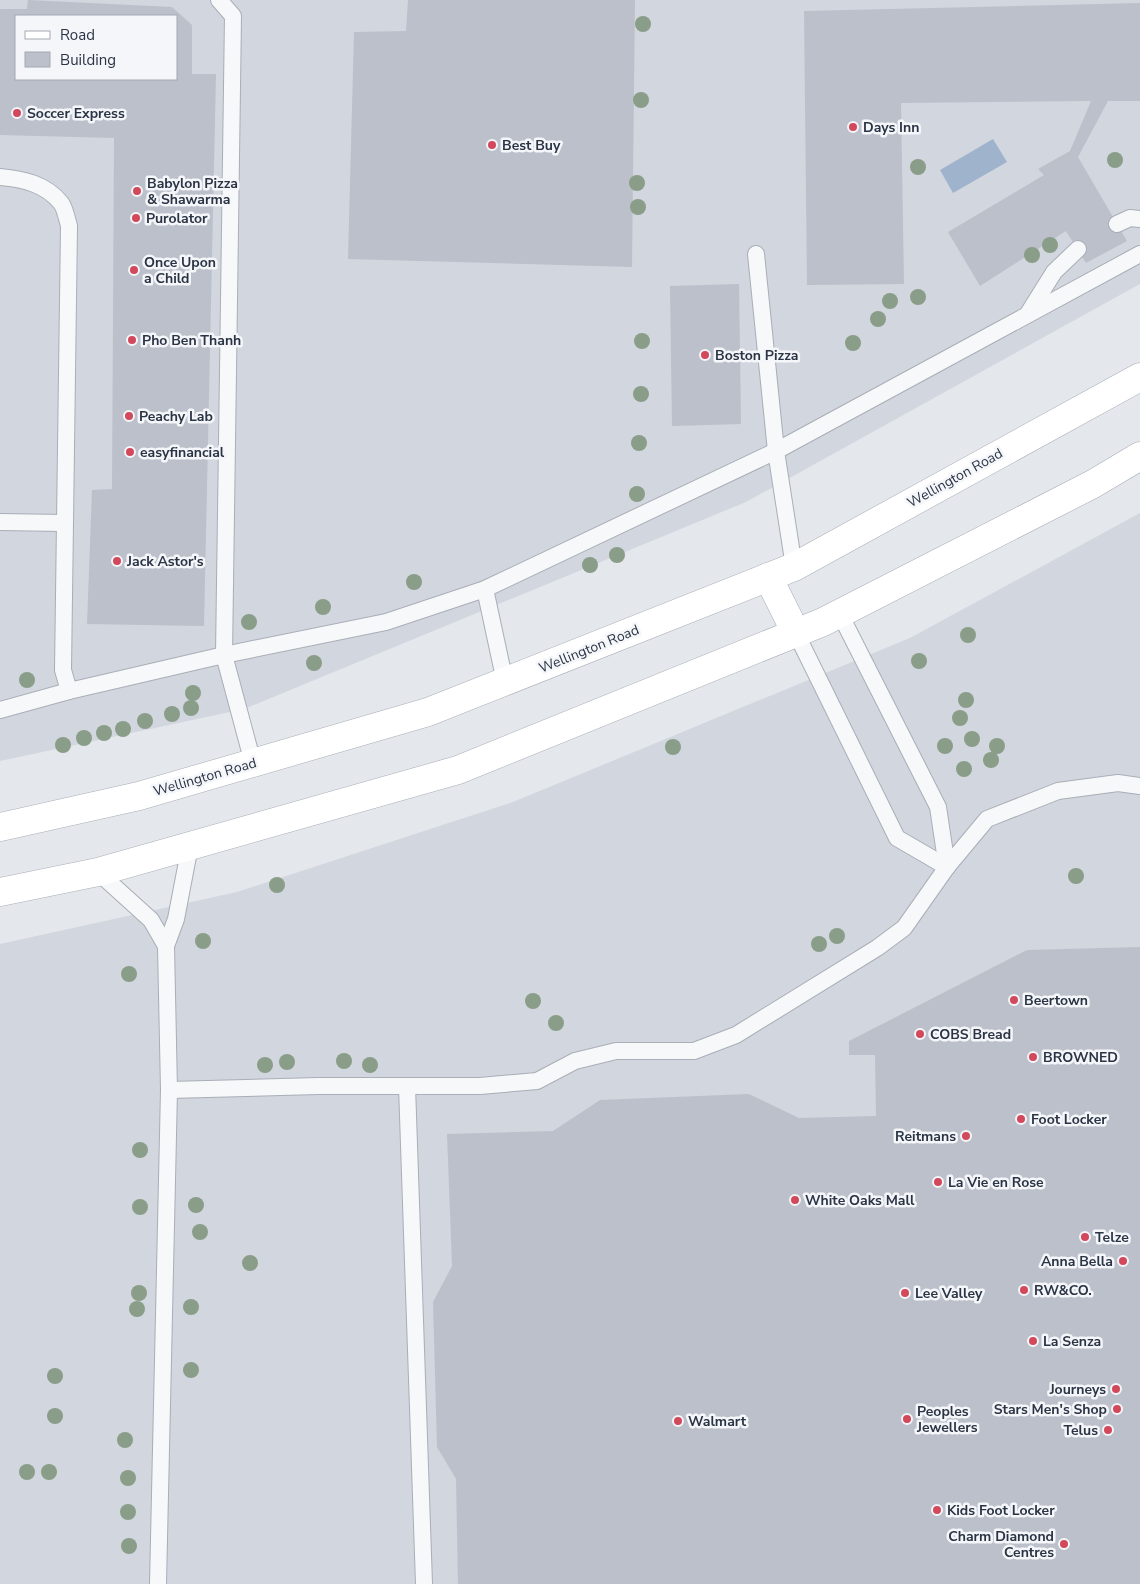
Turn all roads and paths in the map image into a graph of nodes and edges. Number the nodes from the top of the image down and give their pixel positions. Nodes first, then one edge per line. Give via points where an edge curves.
1 (219, 0) edge
2 (0, 177) edge
3 (1140, 219) edge
4 (1117, 224) dead end
5 (1078, 249) dead end
6 (756, 254) dead end
7 (1140, 254) edge
8 (1028, 314) junction
9 (1140, 377) edge
10 (776, 451) junction
11 (1140, 456) edge
12 (0, 522) edge
13 (63, 523) junction
14 (794, 567) junction
15 (768, 577) junction
16 (485, 589) junction
17 (840, 614) junction
18 (796, 634) junction
19 (224, 655) junction
20 (505, 682) junction
21 (69, 691) junction
22 (0, 710) edge
23 (253, 763) junction
24 (1140, 786) edge
25 (0, 827) edge
26 (190, 846) junction
27 (947, 867) junction
28 (98, 872) junction
29 (0, 892) edge
30 (166, 946) junction
31 (407, 1086) junction
32 (169, 1090) junction
33 (158, 1584) edge
34 (424, 1584) edge

1 - 19 lane via 233,16
2 - 13 lane via 25,179 46,190 62,204 69,226
3 - 4 lane via 1130,218
5 - 8 lane via 1054,272
6 - 10 lane
7 - 8 lane
8 - 10 lane
9 - 14 main road, Wellington Road
10 - 14 lane
10 - 16 lane
11 - 17 main road via 1093,484
12 - 13 lane
13 - 21 lane via 63,670
14 - 15 main road, Wellington Road
15 - 18 main road
15 - 20 main road, Wellington Road
16 - 19 lane via 386,622
16 - 20 lane
17 - 18 main road
17 - 27 lane via 938,807
18 - 26 main road via 458,770
18 - 27 lane via 897,838
19 - 21 lane
19 - 23 lane
20 - 23 main road, Wellington Road via 428,712
21 - 22 lane
23 - 25 main road, Wellington Road via 139,796
24 - 27 lane via 1118,783 1058,791 987,819
26 - 28 main road
26 - 30 lane via 176,919
27 - 31 lane via 904,928 736,1035 694,1051 608,1053 575,1061 537,1081 480,1086
28 - 29 main road
28 - 30 lane via 151,920
30 - 32 lane
31 - 32 lane
31 - 34 lane
32 - 33 lane

